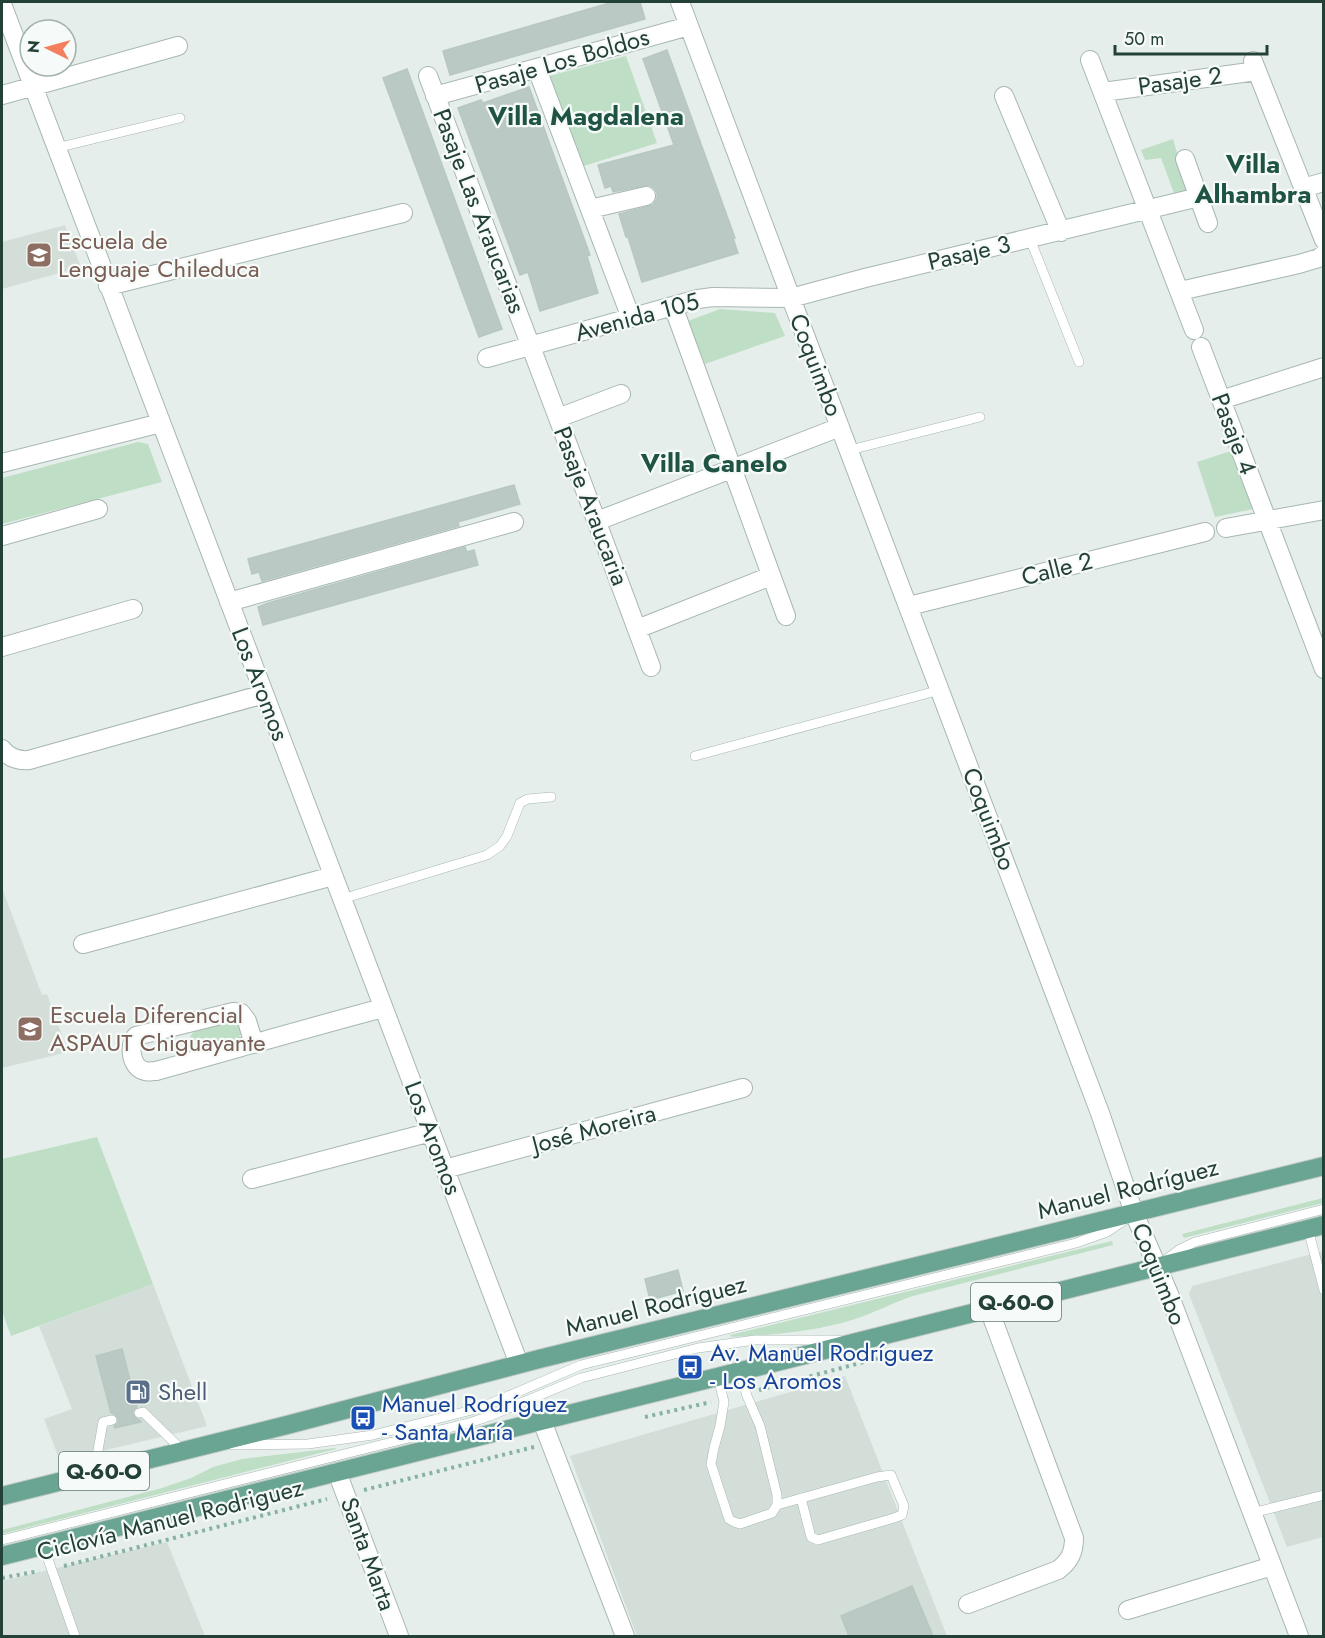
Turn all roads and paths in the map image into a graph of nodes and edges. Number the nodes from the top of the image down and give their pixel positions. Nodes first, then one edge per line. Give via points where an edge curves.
1 (680, 2) edge
2 (2, 4) edge
3 (689, 26) junction
4 (178, 46) dead end
5 (1090, 60) dead end
6 (537, 69) junction
7 (428, 76) dead end
8 (33, 87) junction
9 (1103, 92) junction
10 (2, 95) edge
11 (435, 96) junction
12 (1004, 96) dead end
13 (180, 118) dead end
14 (56, 148) junction
15 (1185, 159) dead end
16 (1323, 182) edge
17 (1303, 188) junction
18 (646, 196) dead end
19 (1199, 197) junction
20 (590, 209) junction
21 (1148, 210) junction
22 (403, 213) dead end
23 (1208, 223) dead end
24 (1061, 232) junction
25 (1030, 239) junction
26 (1323, 240) edge
27 (1323, 254) edge
28 (108, 286) junction
29 (1180, 291) junction
30 (791, 298) junction
31 (673, 306) junction
32 (631, 318) junction
33 (1194, 330) dead end
34 (531, 346) junction
35 (1201, 347) dead end
36 (487, 358) dead end
37 (1079, 362) dead end
38 (1323, 368) edge
39 (621, 394) dead end
40 (1221, 400) junction
41 (980, 417) dead end
42 (558, 418) junction
43 (161, 423) junction
44 (840, 427) junction
45 (850, 450) junction
46 (2, 462) edge
47 (732, 469) junction
48 (98, 509) dead end
49 (1323, 510) edge
50 (597, 521) junction
51 (1267, 521) junction
52 (514, 522) dead end
53 (1226, 528) dead end
54 (1205, 532) dead end
55 (2, 536) edge
56 (771, 576) junction
57 (229, 602) junction
58 (909, 606) junction
59 (133, 609) dead end
60 (786, 616) dead end
61 (637, 629) junction
62 (2, 647) edge
63 (651, 667) dead end
64 (1323, 669) edge
65 (940, 690) junction
66 (264, 694) junction
67 (2, 749) edge
68 (695, 756) dead end
69 (551, 797) dead end
70 (333, 876) junction
71 (342, 900) junction
72 (83, 944) dead end
73 (383, 1008) junction
74 (254, 1044) junction
75 (743, 1088) dead end
76 (431, 1132) junction
77 (1323, 1166) edge
78 (445, 1169) junction
79 (252, 1179) dead end
80 (1323, 1209) edge
81 (1134, 1213) junction
82 (1316, 1227) edge
83 (1158, 1266) junction
84 (1323, 1284) edge
85 (989, 1309) junction
86 (874, 1338) junction
87 (883, 1357) dead end
88 (519, 1364) junction
89 (740, 1371) junction
90 (718, 1377) junction
91 (746, 1393) junction
92 (724, 1399) junction
93 (139, 1413) dead end
94 (636, 1419) dead end
95 (112, 1420) dead end
96 (542, 1421) junction
97 (550, 1443) junction
98 (206, 1445) junction
99 (183, 1451) junction
100 (337, 1472) junction
101 (96, 1473) junction
102 (346, 1494) junction
103 (1323, 1495) edge
104 (2, 1496) edge
105 (801, 1498) junction
106 (777, 1505) junction
107 (1252, 1513) junction
108 (2, 1540) edge
109 (43, 1545) junction
110 (2, 1556) edge
111 (1272, 1566) junction
112 (51, 1569) junction
113 (2, 1578) edge
114 (968, 1604) dead end
115 (1128, 1610) dead end
116 (75, 1636) edge
117 (399, 1636) edge
118 (625, 1636) edge
119 (1299, 1636) edge

1 - 3 street, Coquimbo
2 - 8 street, Los Aromos
3 - 6 street, Pasaje Los Boldos
3 - 30 street, Coquimbo
4 - 8 street
5 - 9 street
6 - 11 street, Pasaje Los Boldos
6 - 20 street
7 - 11 street, Pasaje Las Araucarias
8 - 10 street
8 - 14 street, Los Aromos
9 - 17 street, Pasaje 2 via 1255,66
9 - 21 street
11 - 34 street, Pasaje Las Araucarias
12 - 24 street
13 - 14 lane
14 - 28 street, Los Aromos
15 - 19 street
16 - 17 street
17 - 26 street
18 - 20 street
19 - 21 street, Pasaje 3
19 - 23 street
20 - 32 street
21 - 24 street, Pasaje 3
21 - 29 street
22 - 28 street
24 - 25 street, Pasaje 3
25 - 30 street, Pasaje 3
25 - 37 lane
27 - 29 street via 1299,264
28 - 43 street, Los Aromos
29 - 33 street
30 - 31 street, Avenida 105 via 713,297
30 - 44 street, Coquimbo
31 - 32 street, Avenida 105
31 - 47 street
32 - 34 street, Avenida 105
34 - 36 street, Avenida 105
34 - 42 street, Pasaje Araucaria
35 - 40 street, Pasaje 4
38 - 40 street
39 - 42 street
40 - 51 street, Pasaje 4
41 - 45 lane
42 - 50 street, Pasaje Araucaria
43 - 46 street
43 - 57 street, Los Aromos
44 - 45 street, Coquimbo
44 - 47 street
45 - 58 street, Coquimbo
47 - 50 street
47 - 56 street
48 - 55 street
49 - 51 street
50 - 61 street, Pasaje Araucaria
51 - 53 street
51 - 64 street
52 - 57 street
54 - 58 street, Calle 2
56 - 60 street
56 - 61 street
57 - 66 street, Los Aromos
58 - 65 street, Coquimbo
59 - 62 street
61 - 63 street, Pasaje Araucaria
65 - 68 lane
65 - 81 street, Coquimbo
66 - 67 street via 29,760 15,759
66 - 70 street, Los Aromos
69 - 71 lane via 520,803 507,836 488,855
70 - 71 street, Los Aromos
70 - 72 street
71 - 73 street, Los Aromos
73 - 74 street
73 - 76 street, Los Aromos
74 - 74 street via 242,1013 233,1012 136,1036 132,1049 138,1067 156,1071
75 - 78 street, José Moreira
76 - 78 street, Los Aromos
76 - 79 street
77 - 81 main road, Manuel Rodríguez / Q-60-O
78 - 88 street, Los Aromos
80 - 83 lane via 1195,1242
81 - 83 street, Coquimbo
81 - 88 main road, Manuel Rodríguez / Q-60-O
81 - 98 lane via 1090,1239 601,1360 488,1405 415,1425 320,1443
82 - 83 main road, Q-60-O
82 - 84 lane
83 - 85 main road, Q-60-O
83 - 107 street, Coquimbo
85 - 86 main road, Q-60-O
85 - 114 street via 1074,1538 1074,1547 1058,1570
86 - 89 main road, Q-60-O
86 - 108 lane via 755,1340 688,1350 581,1378 472,1422
87 - 91 path
88 - 98 main road, Manuel Rodríguez / Q-60-O
89 - 90 main road, Q-60-O
89 - 91 lane
90 - 92 lane
90 - 96 main road, Q-60-O
91 - 106 lane via 760,1426
92 - 94 path
92 - 106 lane via 711,1464 729,1519 740,1524 772,1513
93 - 99 lane via 143,1412
95 - 101 lane via 103,1422
96 - 97 street
96 - 100 main road, Q-60-O
97 - 102 path, Ciclovía Manuel Rodriguez
97 - 118 street
98 - 99 main road, Manuel Rodríguez / Q-60-O
99 - 101 main road, Manuel Rodríguez / Q-60-O
100 - 102 street, Santa Marta
100 - 109 main road, Q-60-O
101 - 104 main road, Manuel Rodríguez / Q-60-O
102 - 112 path, Ciclovía Manuel Rodriguez
102 - 117 street, Santa Marta
103 - 107 lane
105 - 105 lane via 811,1537 818,1540 894,1518 904,1511 891,1474
105 - 106 lane
107 - 111 street, Coquimbo
109 - 110 main road, Q-60-O
109 - 112 lane
111 - 115 street
111 - 119 street, Coquimbo
112 - 113 path, Ciclovía Manuel Rodriguez
112 - 116 lane

